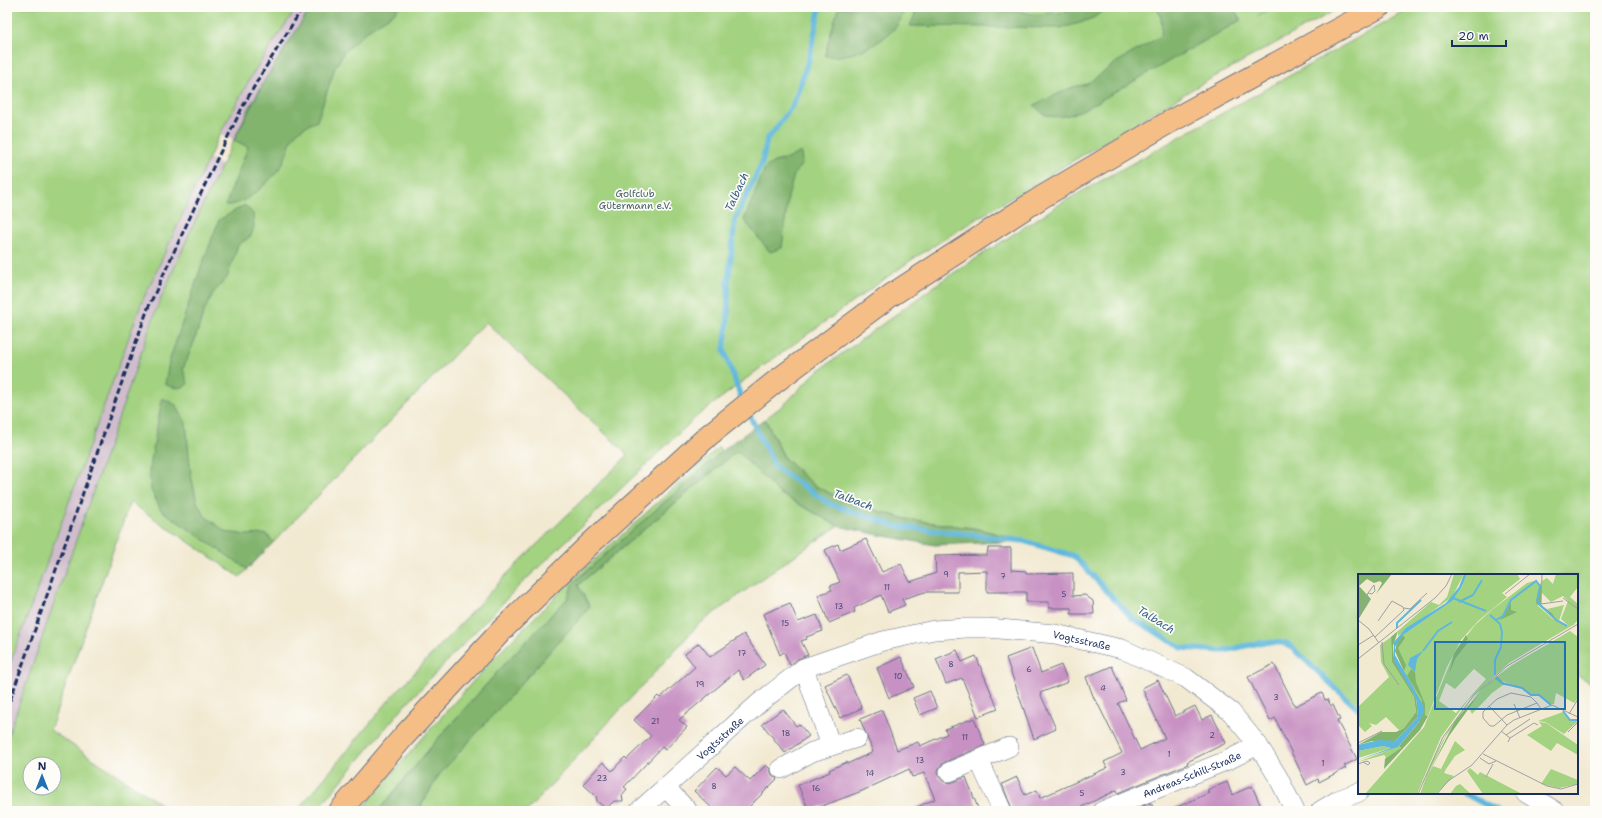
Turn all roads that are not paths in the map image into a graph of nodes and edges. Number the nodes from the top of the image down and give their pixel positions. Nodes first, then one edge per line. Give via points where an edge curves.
1 (1379, 7) edge
2 (804, 668) junction
3 (857, 738) dead end
4 (1258, 745) junction
5 (831, 746) junction
6 (1009, 747) dead end
7 (980, 760) junction
8 (782, 769) dead end
9 (949, 772) dead end
10 (666, 788) junction
11 (1358, 792) edge
12 (1528, 794) edge
13 (340, 811) edge
14 (639, 811) edge
15 (688, 811) edge
16 (1002, 811) edge
17 (1102, 811) edge
18 (1295, 811) edge
19 (1320, 811) edge
20 (1555, 811) edge

1 - 13 highway via 1164,125 1042,197 890,296 775,382 709,435 590,544 504,628 404,736
2 - 4 street, Vogtsstraße via 883,641 934,630 988,628 1055,634 1122,649 1186,678 1231,712
2 - 5 street
2 - 10 street, Vogtsstraße via 759,703
3 - 5 street
4 - 17 street, Andreas-Schill-Straße via 1228,760
4 - 18 street, Vogtsstraße
5 - 8 street via 812,752
6 - 7 street
7 - 9 street
7 - 16 street
10 - 14 street, Vogtsstraße
10 - 15 street
11 - 19 street
12 - 20 street

